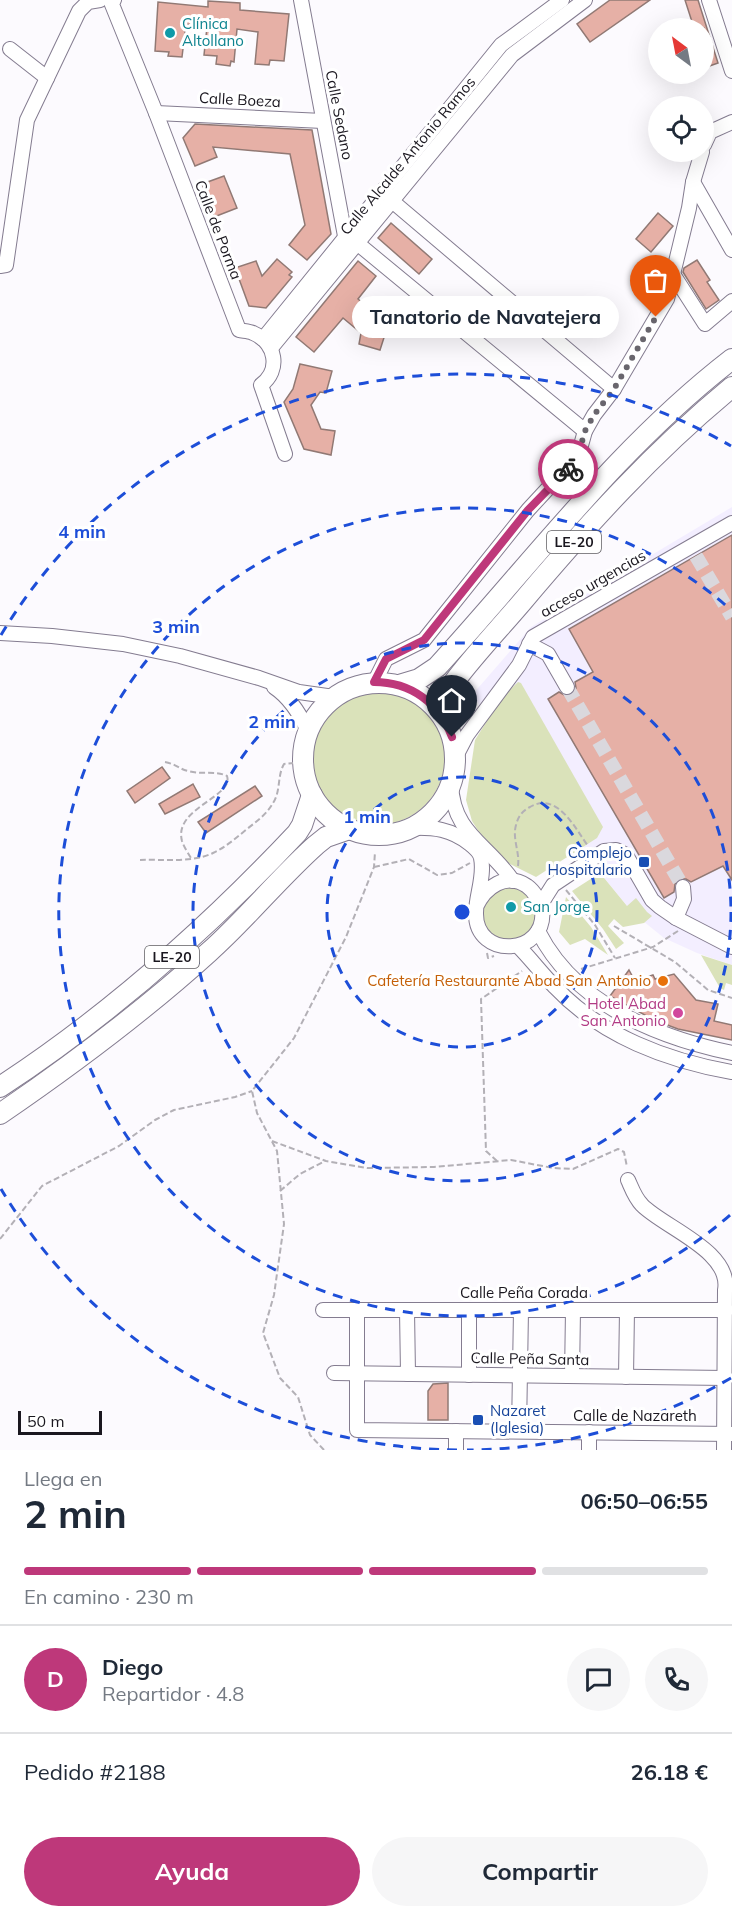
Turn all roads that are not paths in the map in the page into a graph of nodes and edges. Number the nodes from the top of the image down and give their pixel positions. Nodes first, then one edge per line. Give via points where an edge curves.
1 (301, 0) edge
2 (562, 0) edge
3 (585, 0) edge
4 (709, 0) edge
5 (106, 1) edge
6 (10, 49) dead end
7 (732, 71) edge
8 (47, 78) junction
9 (156, 113) junction
10 (323, 121) junction
11 (732, 122) edge
12 (714, 130) edge
13 (699, 162) edge
14 (693, 182) junction
15 (392, 201) junction
16 (7, 211) edge
17 (351, 240) junction
18 (732, 250) edge
19 (3, 266) edge
20 (673, 274) junction
21 (732, 301) edge
22 (267, 344) junction
23 (732, 359) edge
24 (732, 387) edge
25 (614, 389) junction
26 (585, 431) junction
27 (285, 454) dead end
28 (732, 523) edge
29 (0, 633) edge
30 (529, 645) junction
31 (259, 678) junction
32 (374, 682) junction
33 (399, 685) junction
34 (567, 687) tunnel mouth
35 (334, 697) junction
36 (443, 717) junction
37 (308, 731) junction
38 (455, 758) junction
39 (451, 784) junction
40 (312, 795) junction
41 (410, 828) junction
42 (349, 829) junction
43 (515, 876) junction
44 (560, 887) junction
45 (683, 887) tunnel mouth
46 (530, 888) junction
47 (541, 904) junction
48 (476, 907) junction
49 (679, 923) junction
50 (538, 931) junction
51 (518, 946) junction
52 (732, 947) edge
53 (732, 1053) edge
54 (732, 1071) edge
55 (0, 1087) edge
56 (0, 1114) edge
57 (628, 1180) road end
58 (323, 1310) dead end
59 (357, 1310) junction
60 (407, 1310) junction
61 (469, 1310) junction
62 (521, 1310) junction
63 (573, 1310) junction
64 (627, 1310) junction
65 (726, 1310) junction
66 (729, 1334) edge
67 (334, 1373) dead end
68 (357, 1374) junction
69 (408, 1374) junction
70 (469, 1375) junction
71 (519, 1376) junction
72 (572, 1376) junction
73 (626, 1377) junction
74 (726, 1378) junction
75 (456, 1431) junction
76 (519, 1431) junction
77 (589, 1432) junction
78 (728, 1433) edge
79 (456, 1450) edge
80 (589, 1450) edge
81 (724, 1450) edge

1 - 10 street, Calle Sedano
2 - 17 street, Calle Alcalde Antonio Ramos via 501,45
3 - 15 street, Calle Alcalde Antonio Ramos via 512,55
4 - 7 street
5 - 8 street via 88,2 79,11
5 - 9 street, Calle de Porma
6 - 8 street
8 - 16 street via 27,120
9 - 10 street, Calle Boeza
9 - 22 street, Calle de Porma via 239,330 252,332
10 - 17 street, Calle Sedano
11 - 12 street
13 - 14 street
14 - 18 street
14 - 20 street
15 - 17 street, Calle Alcalde Antonio Ramos
15 - 25 street
16 - 19 street
17 - 22 street, Calle Alcalde Antonio Ramos
17 - 26 street
20 - 21 street via 705,324
20 - 25 street via 667,299
22 - 27 street via 274,367 261,385
23 - 33 highway, LE-20 via 663,418 588,494 437,667 420,679
24 - 36 highway, LE-20 via 637,473 558,560 454,682
25 - 26 street
26 - 32 street via 578,456 528,510 424,640 386,659
28 - 30 street, acceso urgencias via 694,551 533,637
29 - 31 street via 123,644
30 - 34 street via 548,654
30 - 38 street, acceso urgencias
31 - 35 street via 299,692
31 - 37 street via 280,691
32 - 33 highway, LE-20
32 - 35 highway, LE-20
33 - 36 highway, LE-20 via 424,697
35 - 37 highway, LE-20
36 - 38 highway, LE-20 via 452,737
37 - 40 highway, LE-20 via 303,762
38 - 39 highway, LE-20
39 - 41 highway, LE-20 via 435,810
39 - 43 street via 452,799 463,826
40 - 42 highway, LE-20 via 327,815
40 - 55 highway, LE-20 via 297,833 203,929 122,999 44,1059
41 - 42 highway, LE-20 via 389,834
41 - 48 street via 447,830 477,850 482,860
42 - 56 highway, LE-20 via 316,845 212,949 151,1003
43 - 46 street
43 - 48 street via 486,890
44 - 46 street
44 - 47 street
44 - 49 street via 604,851 616,850 626,855 652,900
45 - 49 street
46 - 47 street
47 - 50 street
48 - 51 street via 477,923 486,938 501,946
49 - 52 street
50 - 51 street
50 - 53 street via 561,966 618,1013 670,1038
51 - 54 street via 555,988 605,1026 674,1059
57 - 65 street via 642,1205 714,1251 724,1262 728,1285
58 - 59 street, Calle Peña Corada
59 - 60 street, Calle Peña Corada
59 - 68 street
60 - 61 street, Calle Peña Corada
60 - 69 street
61 - 62 street, Calle Peña Corada
61 - 70 street
62 - 63 street, Calle Peña Corada
62 - 71 street
63 - 64 street, Calle Peña Corada
63 - 72 street
64 - 65 street, Calle Peña Corada
64 - 73 street
65 - 66 street
66 - 74 street
67 - 68 street, Calle Peña Santa
68 - 69 street, Calle Peña Santa
68 - 75 street, Calle de Nazareth via 357,1430
69 - 70 street, Calle Peña Santa
70 - 71 street, Calle Peña Santa
71 - 72 street, Calle Peña Santa
71 - 76 street
72 - 73 street, Calle Peña Santa
73 - 74 street, Calle Peña Santa
74 - 78 street
75 - 76 street, Calle de Nazareth
75 - 79 street
76 - 77 street, Calle de Nazareth
77 - 78 street, Calle de Nazareth
77 - 80 street
78 - 81 street

